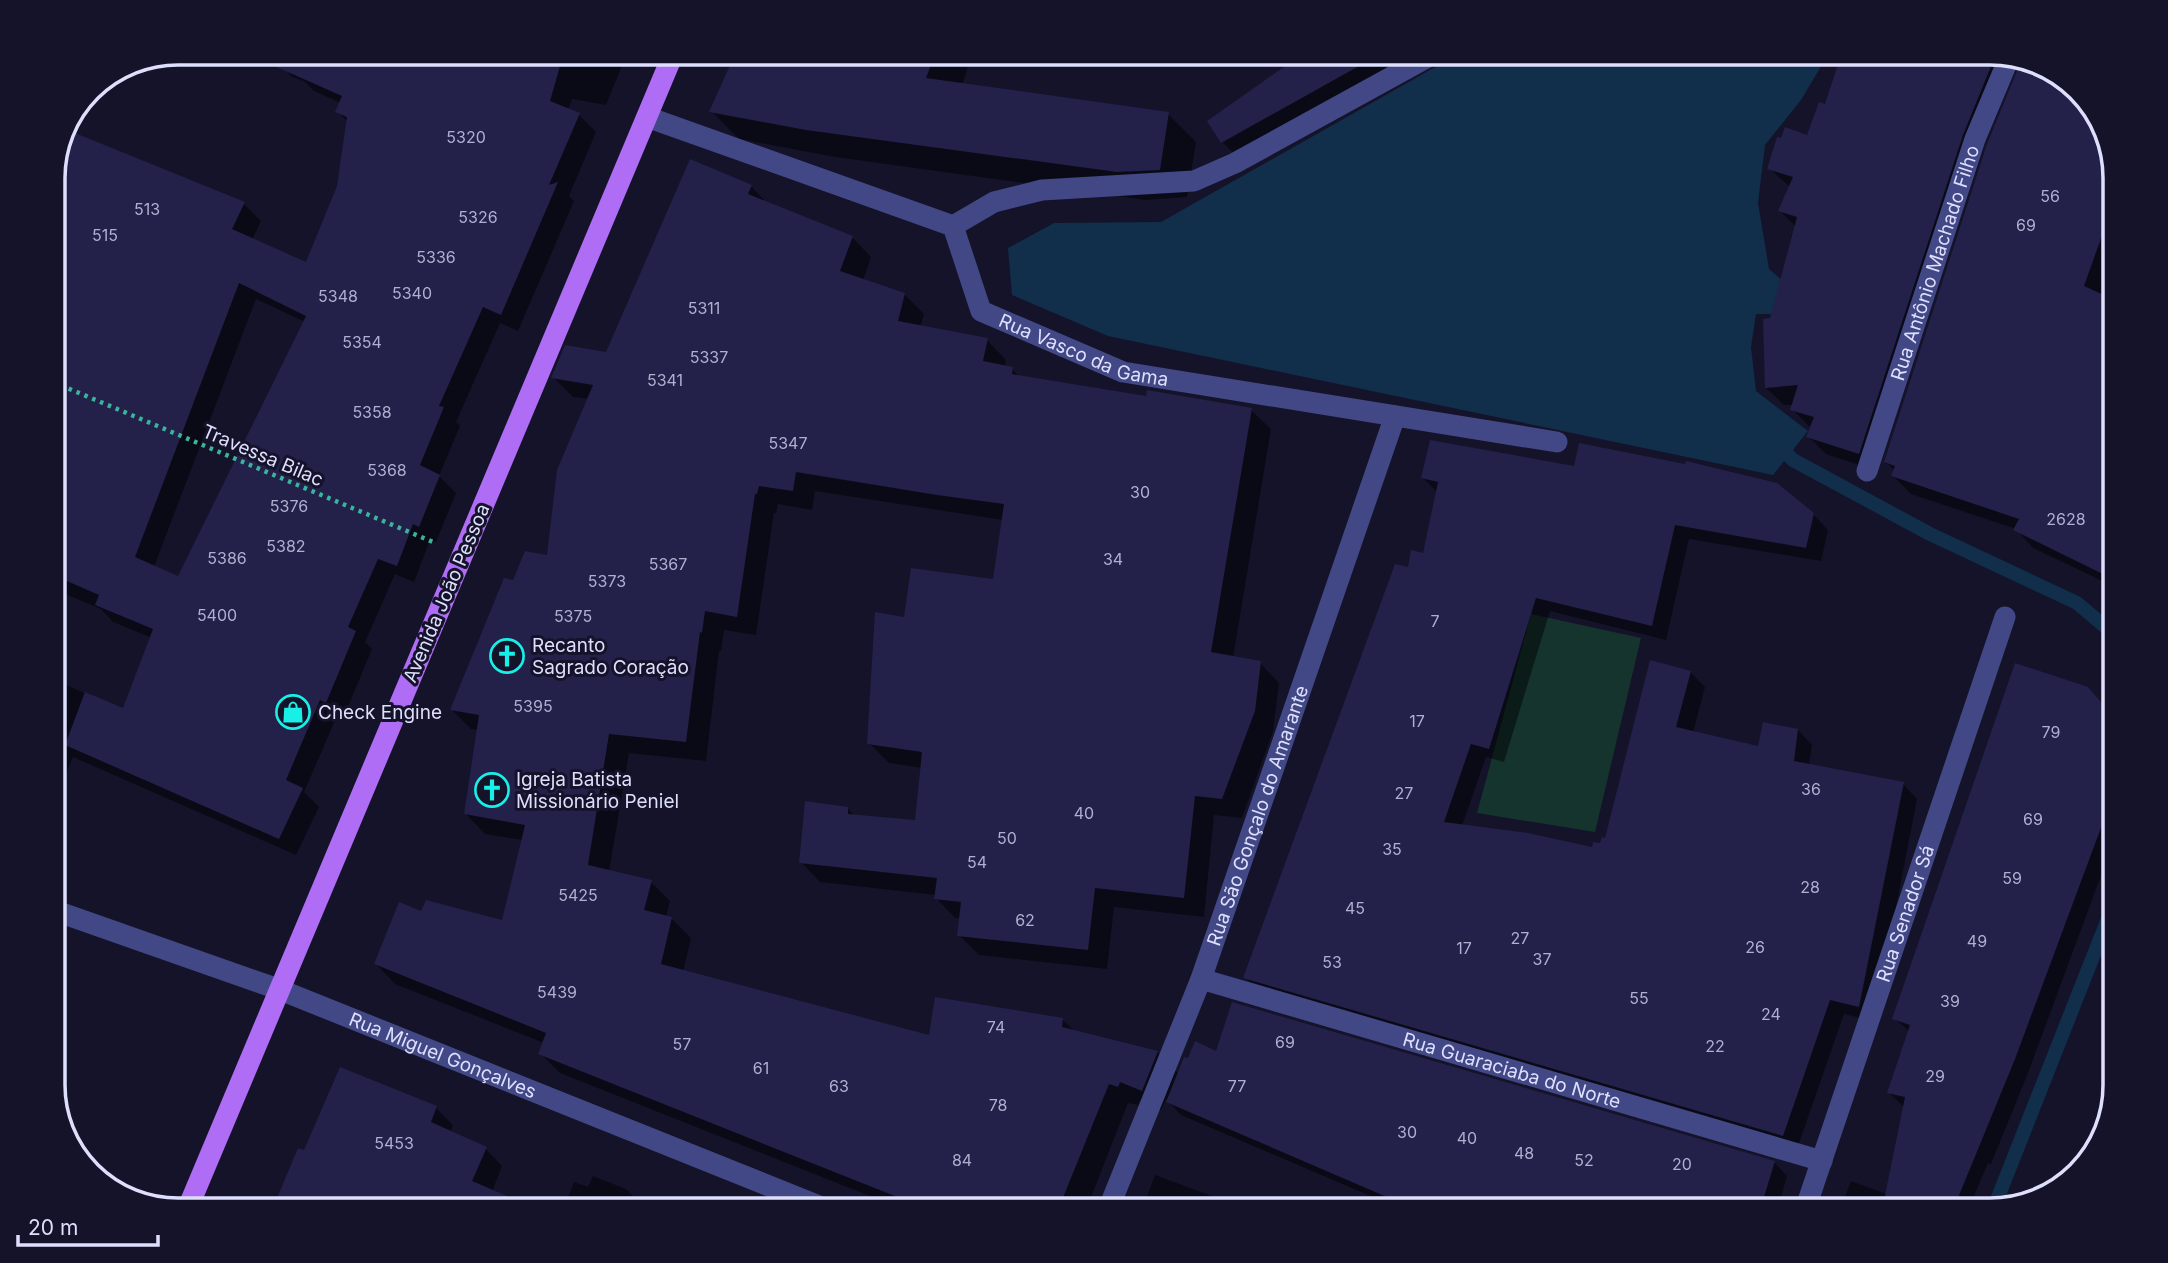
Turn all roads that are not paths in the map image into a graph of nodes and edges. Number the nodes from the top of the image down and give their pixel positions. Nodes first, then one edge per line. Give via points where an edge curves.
1 (669, 65) edge
2 (1413, 65) edge
3 (2006, 66) edge
4 (647, 117) junction
5 (953, 226) junction
6 (1395, 416) junction
7 (1556, 442) dead end
8 (1867, 471) dead end
9 (2005, 617) dead end
10 (65, 914) edge
11 (1200, 979) junction
12 (278, 989) junction
13 (1822, 1161) junction
14 (192, 1198) edge
15 (799, 1198) edge
16 (1113, 1198) edge
17 (1809, 1198) edge

1 - 4 main road, Avenida João Pessoa
2 - 5 street via 1194,181 1042,190 994,202
3 - 8 street, Rua Antônio Machado Filho via 1975,139
4 - 5 street
4 - 12 main road, Avenida João Pessoa
5 - 6 street, Rua Vasco da Gama via 981,311 1123,372
6 - 7 street, Rua Vasco da Gama
6 - 11 street, Rua São Gonçalo do Amarante
9 - 13 street, Rua Senador Sá
10 - 12 street, Rua Miguel Gonçalves
11 - 13 street, Rua Guaraciaba do Norte
11 - 16 street, Rua São Gonçalo do Amarante
12 - 14 main road, Avenida João Pessoa
12 - 15 street, Rua Miguel Gonçalves
13 - 17 street, Rua Senador Sá

